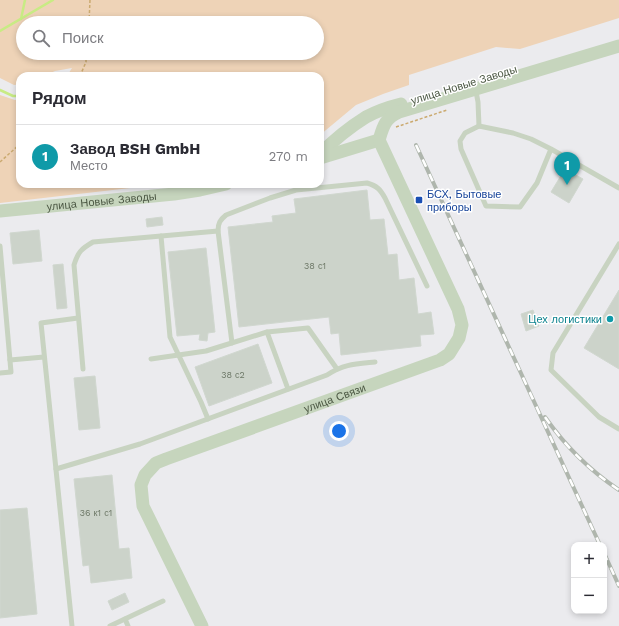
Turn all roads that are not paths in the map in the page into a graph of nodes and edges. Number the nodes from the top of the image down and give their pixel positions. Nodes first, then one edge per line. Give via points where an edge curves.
1 (619, 38) edge
2 (619, 46) edge
3 (475, 85) junction
4 (479, 126) junction
5 (379, 140) junction
6 (551, 149) junction
7 (324, 151) edge
8 (324, 157) edge
9 (324, 187) edge
10 (209, 188) edge
11 (316, 188) edge
12 (619, 188) edge
13 (0, 211) edge
14 (218, 231) junction
15 (161, 236) junction
16 (619, 244) edge
17 (0, 246) edge
18 (427, 286) dead end
19 (78, 318) junction
20 (267, 332) junction
21 (232, 342) junction
22 (179, 354) junction
23 (44, 357) junction
24 (151, 358) dead end
25 (10, 360) junction
26 (375, 362) dead end
27 (83, 369) dead end
28 (337, 369) junction
29 (0, 373) edge
30 (288, 389) junction
31 (208, 419) junction
32 (619, 429) edge
33 (56, 469) junction
34 (163, 601) dead end
35 (125, 619) junction
36 (72, 626) edge
37 (110, 626) edge
38 (128, 626) edge
39 (202, 626) edge

1 - 3 street, улица Новые Заводы
2 - 3 street, улица Новые Заводы
3 - 4 lane
3 - 5 street, улица Новые Заводы via 392,115 388,120 388,128
3 - 7 street, улица Новые Заводы via 388,108 367,117
4 - 6 lane via 513,133
4 - 6 lane via 465,133 460,141 461,149 486,206 520,207 537,183
5 - 8 street
5 - 39 street, улица Связи via 458,309 462,325 459,338 449,354 440,360 166,459 156,463 145,475 141,485 143,506
6 - 12 lane
9 - 18 lane via 367,183 375,185 385,198
10 - 13 street, улица Новые Заводы via 174,194
11 - 14 lane via 296,190 226,215 218,224
14 - 15 lane
14 - 21 lane
15 - 19 lane via 93,242 83,248 74,265
15 - 22 lane via 170,337
16 - 32 lane via 553,353 551,370 599,417
17 - 25 lane
19 - 23 lane via 41,322
19 - 27 lane
20 - 21 lane
20 - 28 lane via 308,328
20 - 30 lane
21 - 22 lane via 206,351
22 - 24 lane
22 - 31 lane
23 - 25 lane
23 - 33 lane
25 - 29 lane via 11,372
26 - 28 lane
28 - 30 lane
30 - 31 lane
31 - 33 lane via 140,444
33 - 36 lane
34 - 35 lane
35 - 37 lane
35 - 38 lane

